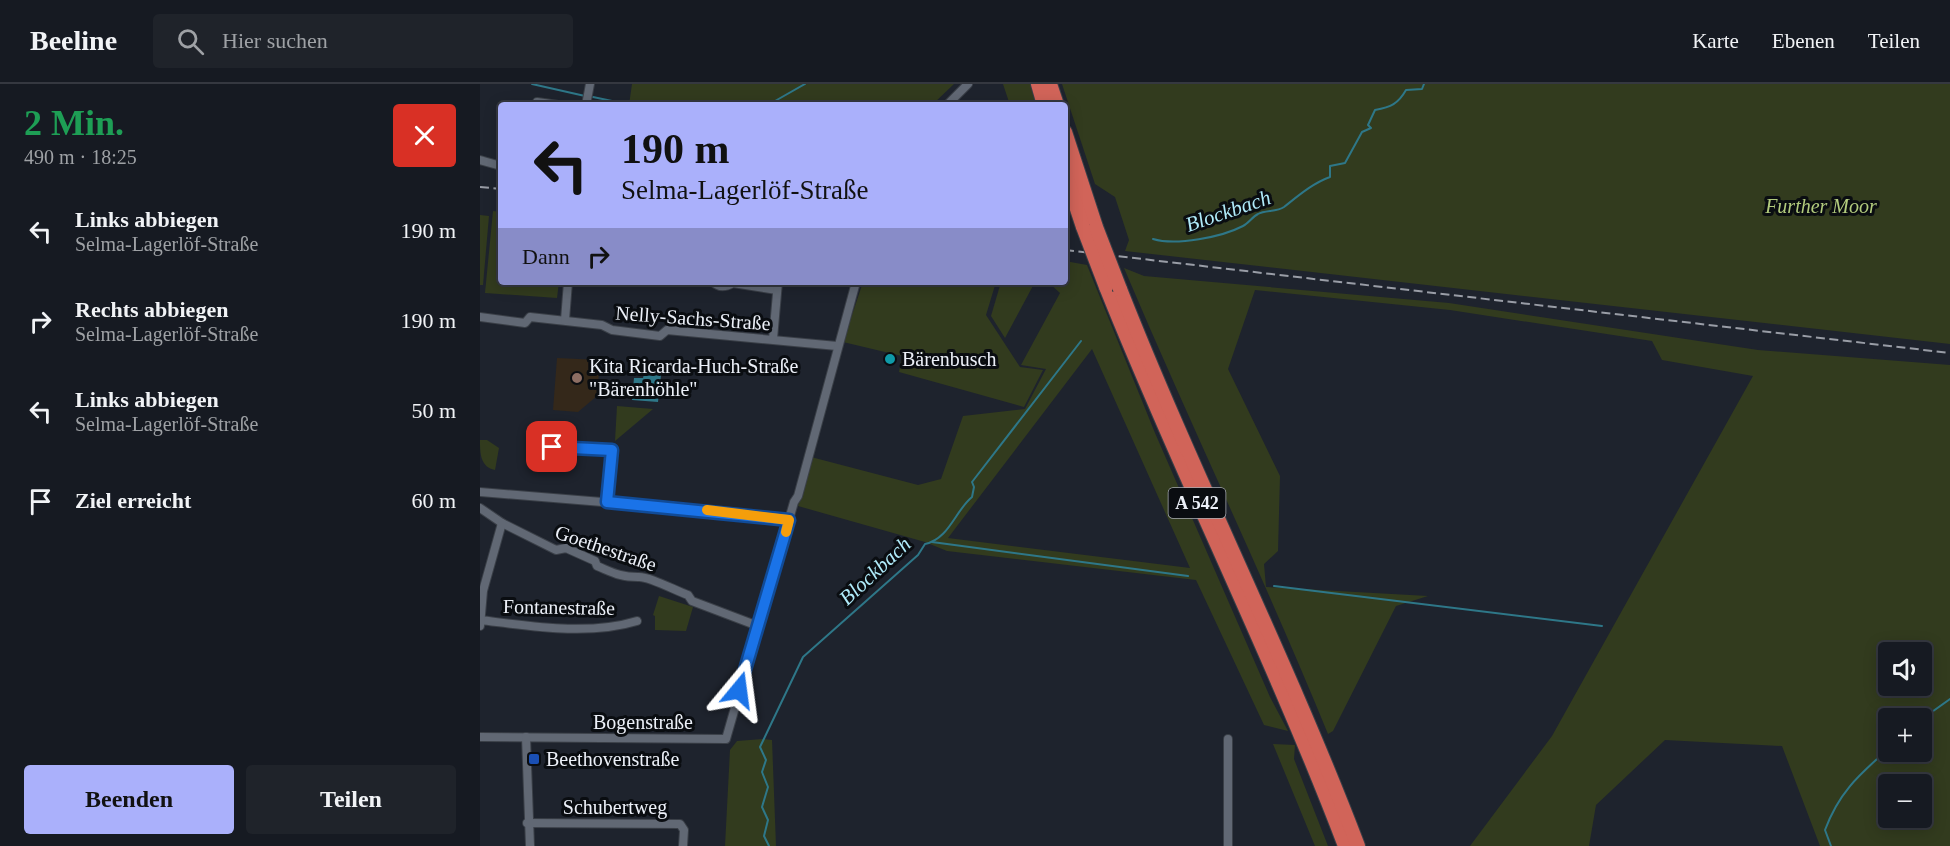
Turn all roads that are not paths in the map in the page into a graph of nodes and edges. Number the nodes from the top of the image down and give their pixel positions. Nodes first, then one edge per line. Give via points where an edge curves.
1 (590, 84) edge
2 (968, 84) edge
3 (1038, 84) edge
4 (1050, 84) edge
5 (587, 102) edge
6 (950, 102) edge
7 (1043, 102) edge
8 (1056, 102) edge
9 (1068, 143) edge
10 (480, 160) edge
11 (498, 165) edge
12 (1068, 179) edge
13 (1090, 227) junction
14 (568, 285) edge
15 (743, 285) edge
16 (855, 285) edge
17 (778, 286) edge
18 (480, 317) edge
19 (565, 320) junction
20 (773, 339) junction
21 (837, 346) junction
22 (552, 447) dead end
23 (480, 492) edge
24 (607, 502) junction
25 (480, 508) edge
26 (789, 520) junction
27 (502, 523) junction
28 (480, 620) edge
29 (637, 621) dead end
30 (480, 626) edge
31 (758, 626) junction
32 (480, 737) edge
33 (526, 737) junction
34 (1228, 739) dead end
35 (1317, 758) junction
36 (527, 823) junction
37 (530, 846) edge
38 (683, 846) edge
39 (1228, 846) edge
40 (1345, 846) edge
41 (1358, 846) edge

1 - 5 street
2 - 6 street
3 - 7 highway
4 - 8 highway
9 - 13 highway, A 542
10 - 11 street
12 - 13 highway, A 542
13 - 35 highway, A 542, bridge
14 - 19 street
15 - 17 street
16 - 21 street, Bogenstraße
17 - 20 street
18 - 19 street, Nelly-Sachs-Straße via 524,323 530,317
19 - 20 street, Nelly-Sachs-Straße via 660,336 667,330
20 - 21 street, Nelly-Sachs-Straße
21 - 26 street, Bogenstraße
22 - 24 street via 612,450
23 - 24 street
24 - 26 street
25 - 27 street, Goethestraße
26 - 31 street, Bogenstraße
27 - 28 street via 483,591
27 - 31 street, Goethestraße via 556,550 566,548 590,558 597,566 631,579 638,576
28 - 29 street, Fontanestraße via 537,627 621,626
28 - 30 street
31 - 33 street, Bogenstraße via 726,738
32 - 33 street, Bogenstraße
33 - 36 street
34 - 39 street
35 - 40 highway, A 542
35 - 41 highway, A 542
36 - 37 street
36 - 38 street, Schubertweg via 680,824 684,831

